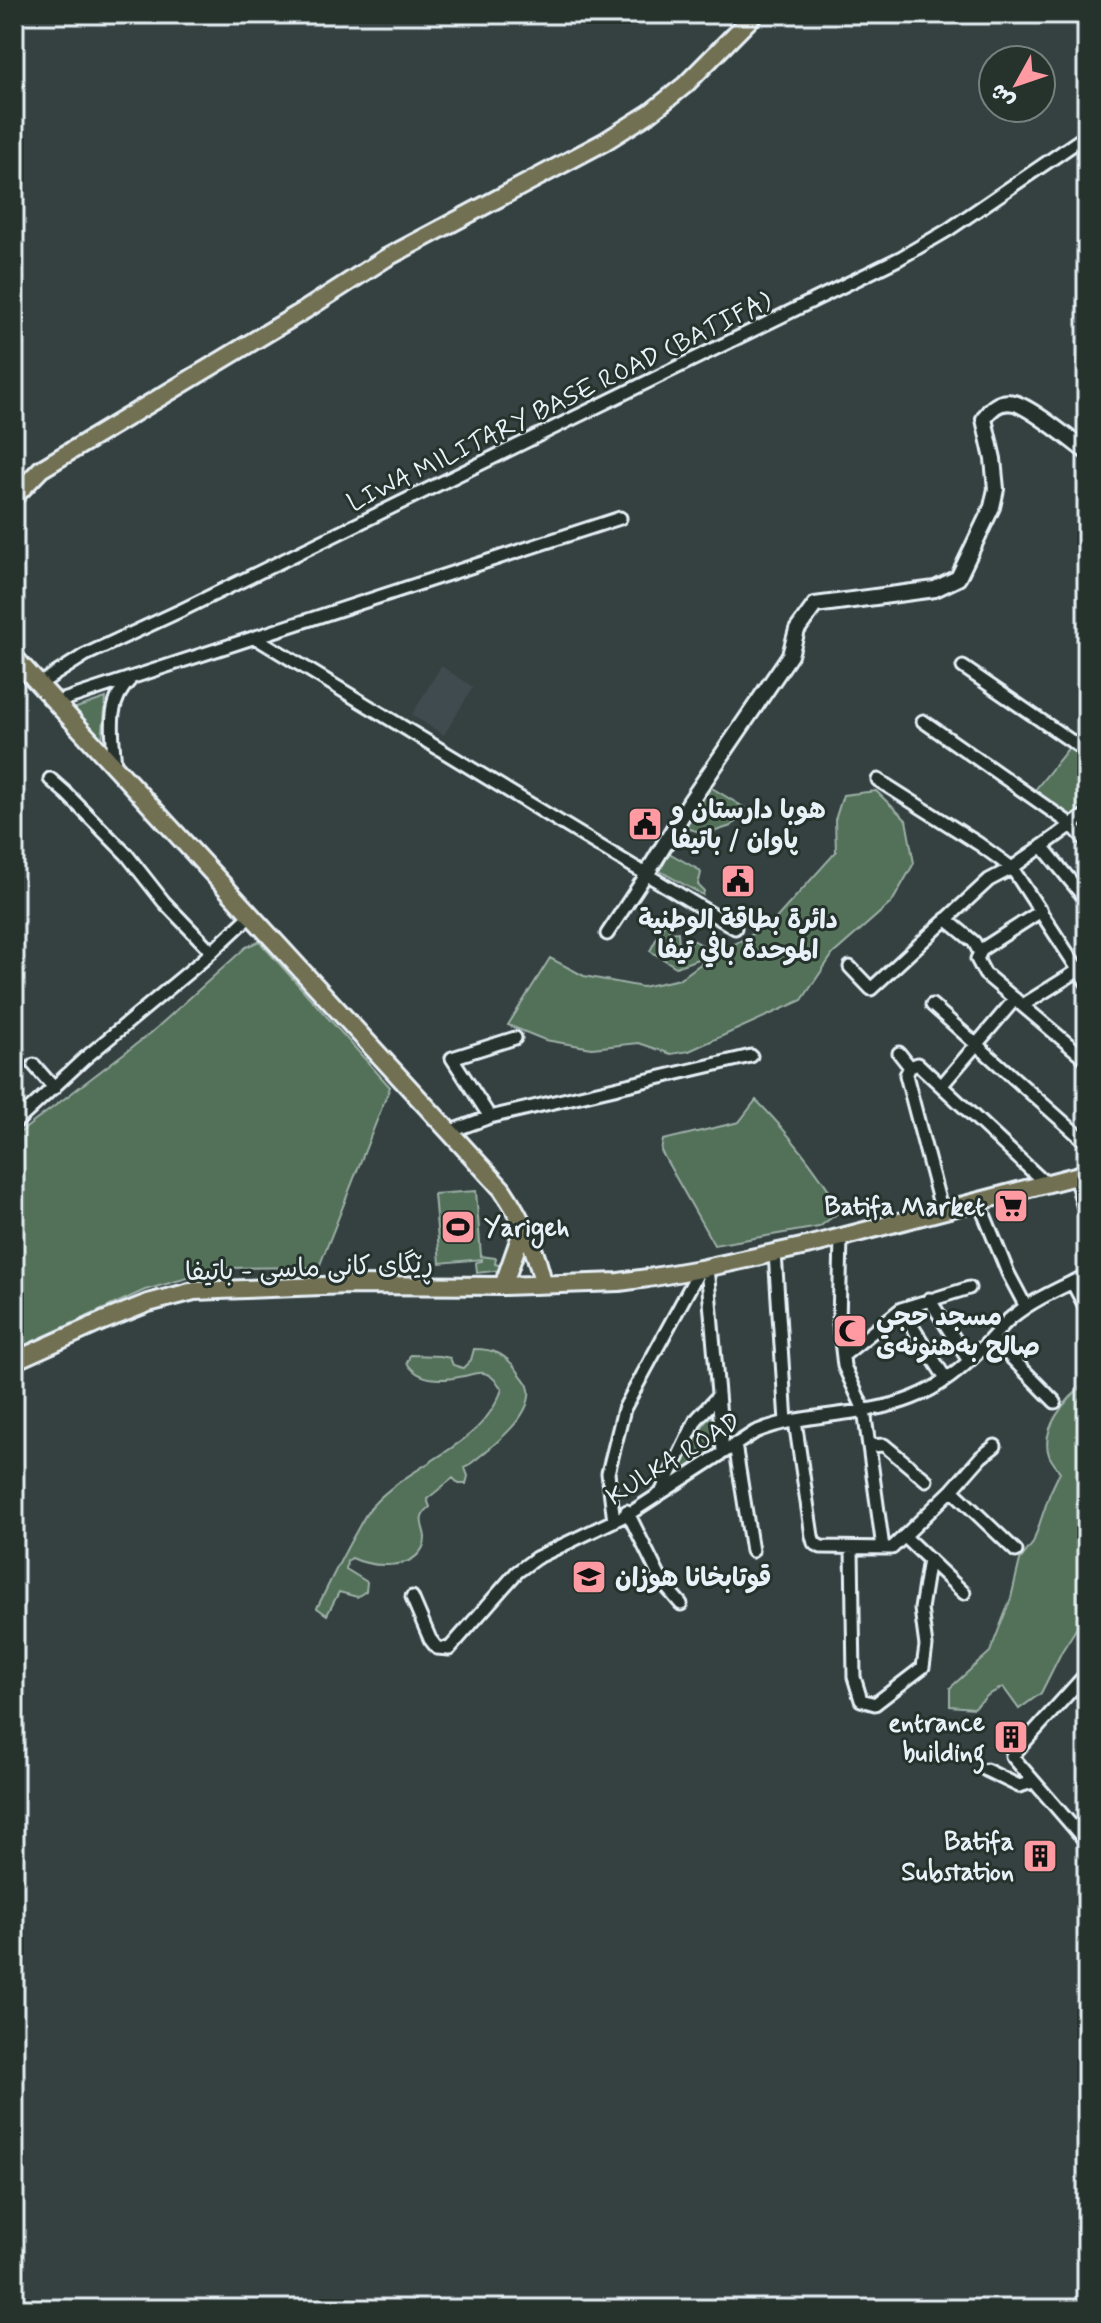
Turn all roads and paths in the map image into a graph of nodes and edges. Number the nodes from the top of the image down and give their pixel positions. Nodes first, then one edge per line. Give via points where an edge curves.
1 (755, 14) edge
2 (1087, 135) edge
3 (1087, 452) edge
4 (14, 497) edge
5 (620, 518) dead end
6 (256, 638) junction
7 (14, 657) edge
8 (963, 667) dead end
9 (132, 679) junction
10 (38, 685) junction
11 (54, 703) junction
12 (923, 721) dead end
13 (1087, 752) edge
14 (115, 766) junction
15 (50, 779) dead end
16 (878, 780) dead end
17 (1087, 814) edge
18 (1072, 825) junction
19 (1087, 842) edge
20 (1042, 846) junction
21 (1012, 868) junction
22 (646, 875) junction
23 (1087, 901) edge
24 (1041, 911) junction
25 (251, 915) junction
26 (946, 919) junction
27 (735, 928) dead end
28 (607, 934) dead end
29 (212, 952) junction
30 (980, 953) junction
31 (850, 967) dead end
32 (1083, 968) edge
33 (1087, 983) edge
34 (1019, 1002) junction
35 (932, 1005) dead end
36 (515, 1038) dead end
37 (977, 1046) junction
38 (899, 1053) dead end
39 (751, 1056) dead end
40 (1087, 1060) edge
41 (34, 1065) dead end
42 (910, 1067) junction
43 (942, 1085) junction
44 (54, 1088) junction
45 (490, 1117) junction
46 (14, 1124) edge
47 (451, 1131) junction
48 (1087, 1143) edge
49 (1081, 1174) edge
50 (1046, 1184) junction
51 (979, 1202) junction
52 (942, 1212) junction
53 (1087, 1219) edge
54 (523, 1230) junction
55 (841, 1237) junction
56 (775, 1253) junction
57 (703, 1268) junction
58 (1087, 1275) edge
59 (1072, 1282) junction
60 (564, 1283) junction
61 (538, 1284) junction
62 (503, 1286) junction
63 (969, 1288) dead end
64 (929, 1299) junction
65 (1026, 1307) junction
66 (901, 1309) junction
67 (1087, 1310) edge
68 (992, 1338) junction
69 (843, 1356) junction
70 (14, 1361) edge
71 (969, 1361) junction
72 (946, 1379) junction
73 (718, 1396) junction
74 (1055, 1402) dead end
75 (864, 1410) junction
76 (791, 1421) junction
77 (735, 1444) junction
78 (869, 1446) junction
79 (995, 1446) dead end
80 (723, 1451) junction
81 (926, 1480) dead end
82 (952, 1490) junction
83 (661, 1493) junction
84 (627, 1512) junction
85 (614, 1521) junction
86 (904, 1536) junction
87 (883, 1548) junction
88 (852, 1549) junction
89 (752, 1551) dead end
90 (1016, 1551) dead end
91 (929, 1559) junction
92 (964, 1593) dead end
93 (412, 1597) dead end
94 (681, 1604) dead end
95 (1087, 1673) edge
96 (986, 1770) dead end
97 (1033, 1782) junction
98 (1087, 1843) edge

1 - 4 main road via 650,113 386,258 41,469
2 - 10 street, LIWA MILITARY BASE ROAD (BATIFA) via 900,258 85,655
3 - 22 street via 1015,403 989,410 984,419 996,489 958,578 935,589 815,605 797,630 790,655
5 - 6 street
6 - 9 street
6 - 22 street
7 - 10 main road
8 - 13 street
9 - 11 street
9 - 14 street via 112,711
10 - 11 main road
11 - 14 main road
12 - 18 street
14 - 25 main road
15 - 29 street via 127,855
16 - 21 street
17 - 18 street
18 - 19 street
18 - 20 street
20 - 21 street
20 - 23 street
21 - 24 street
21 - 26 street via 989,880
22 - 27 street
22 - 28 street
24 - 30 street
24 - 32 street
25 - 29 street
25 - 47 main road
26 - 30 street
26 - 31 street via 871,989
29 - 44 street
30 - 34 street via 977,959 985,974
32 - 33 street
32 - 34 street
34 - 37 street
34 - 40 street
35 - 37 street
36 - 45 street via 452,1058
37 - 43 street
37 - 48 street
38 - 42 street
39 - 45 street
41 - 44 street
42 - 43 street via 918,1064
42 - 52 street via 906,1075
43 - 50 street
44 - 46 street
45 - 47 street
47 - 54 main road via 502,1189
49 - 50 main road, ڕێگای کانی ماسی - باتيفا
49 - 53 street
50 - 51 main road, ڕێگای کانی ماسی - باتيفا
51 - 52 main road, ڕێگای کانی ماسی - باتيفا
51 - 65 street
52 - 55 main road, ڕێگای کانی ماسی - باتيفا
54 - 60 main road
54 - 61 main road
54 - 62 main road
55 - 56 main road, ڕێگای کانی ماسی - باتيفا
55 - 69 street
56 - 57 main road, ڕێگای کانی ماسی - باتيفا
56 - 76 street
57 - 60 main road, ڕێگای کانی ماسی - باتيفا via 619,1282
57 - 73 street
57 - 85 street via 624,1409 608,1473
58 - 59 street, KULKA ROAD
59 - 65 street, KULKA ROAD
59 - 67 street
60 - 61 main road, ڕێگای کانی ماسی - باتيفا
61 - 62 main road, ڕێگای کانی ماسی - باتيفا
62 - 70 main road, ڕێگای کانی ماسی - باتيفا via 194,1291 148,1303
63 - 64 street
64 - 66 street
64 - 71 street
65 - 68 street, KULKA ROAD
66 - 69 street
66 - 72 street
68 - 71 street, KULKA ROAD
68 - 74 street
69 - 75 street
71 - 72 street, KULKA ROAD
72 - 75 street, KULKA ROAD via 911,1399
73 - 80 street
73 - 83 street via 696,1420
75 - 76 street, KULKA ROAD
75 - 78 street
76 - 77 street, KULKA ROAD
76 - 88 street via 814,1543
77 - 80 street, KULKA ROAD
77 - 89 street
78 - 81 street via 884,1445
78 - 87 street
79 - 82 street
80 - 83 street, KULKA ROAD
82 - 86 street
82 - 90 street
83 - 84 street, KULKA ROAD
84 - 85 street, KULKA ROAD
84 - 94 street via 662,1582
85 - 93 street, KULKA ROAD via 517,1572 449,1649 437,1648 430,1639
86 - 87 street via 892,1548
86 - 91 street
87 - 88 street
88 - 91 street via 854,1677 861,1700 875,1704 923,1667 921,1609
91 - 92 street
95 - 97 street via 1012,1756
96 - 97 street via 1019,1786
97 - 98 street

